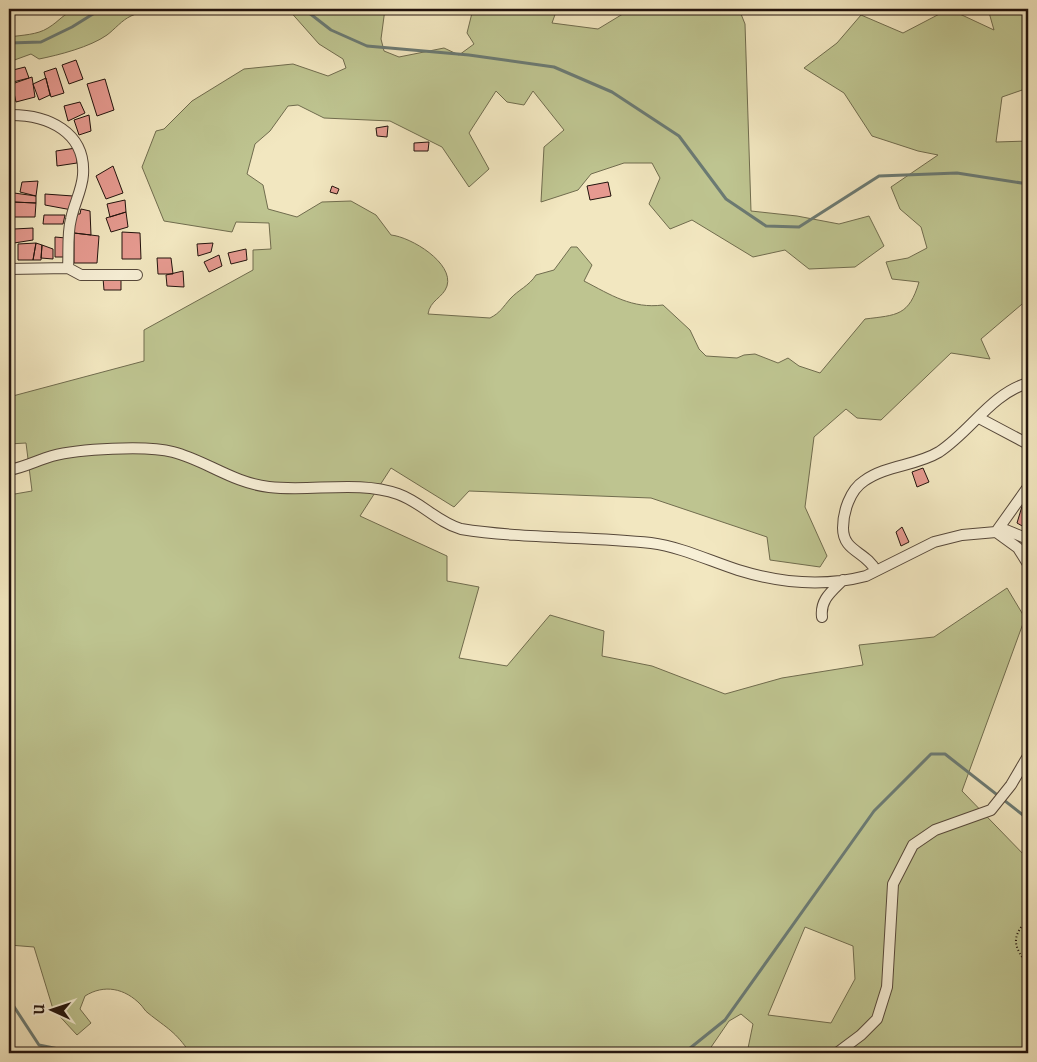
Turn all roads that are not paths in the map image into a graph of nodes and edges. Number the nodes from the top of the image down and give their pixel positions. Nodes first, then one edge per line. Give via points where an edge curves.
1 (10, 117) edge
2 (68, 268) junction
3 (9, 269) edge
4 (137, 275) dead end
5 (1028, 383) edge
6 (979, 418) junction
7 (1028, 444) edge
8 (9, 470) edge
9 (1028, 487) edge
10 (998, 530) junction
11 (1028, 538) edge
12 (1028, 564) edge
13 (876, 570) junction
14 (843, 580) junction
15 (822, 618) dead end
16 (1028, 756) edge
17 (837, 1053) edge

1 - 2 street via 30,115 58,126 71,136 79,150 83,176 70,220
2 - 3 street
2 - 4 street via 81,274
5 - 6 street via 1006,391
6 - 7 street
6 - 13 street via 937,453 871,477 857,488 844,517 845,541 866,556
8 - 14 street via 62,454 159,450 180,454 209,468 264,486 387,491 409,499 443,522 460,529 652,543 782,580 811,583
9 - 10 street
10 - 11 street
10 - 12 street via 1018,548
10 - 13 street via 934,542
13 - 14 street via 866,576
14 - 15 street via 822,603
16 - 17 street via 991,810 935,830 913,845 893,884 887,987 877,1019

